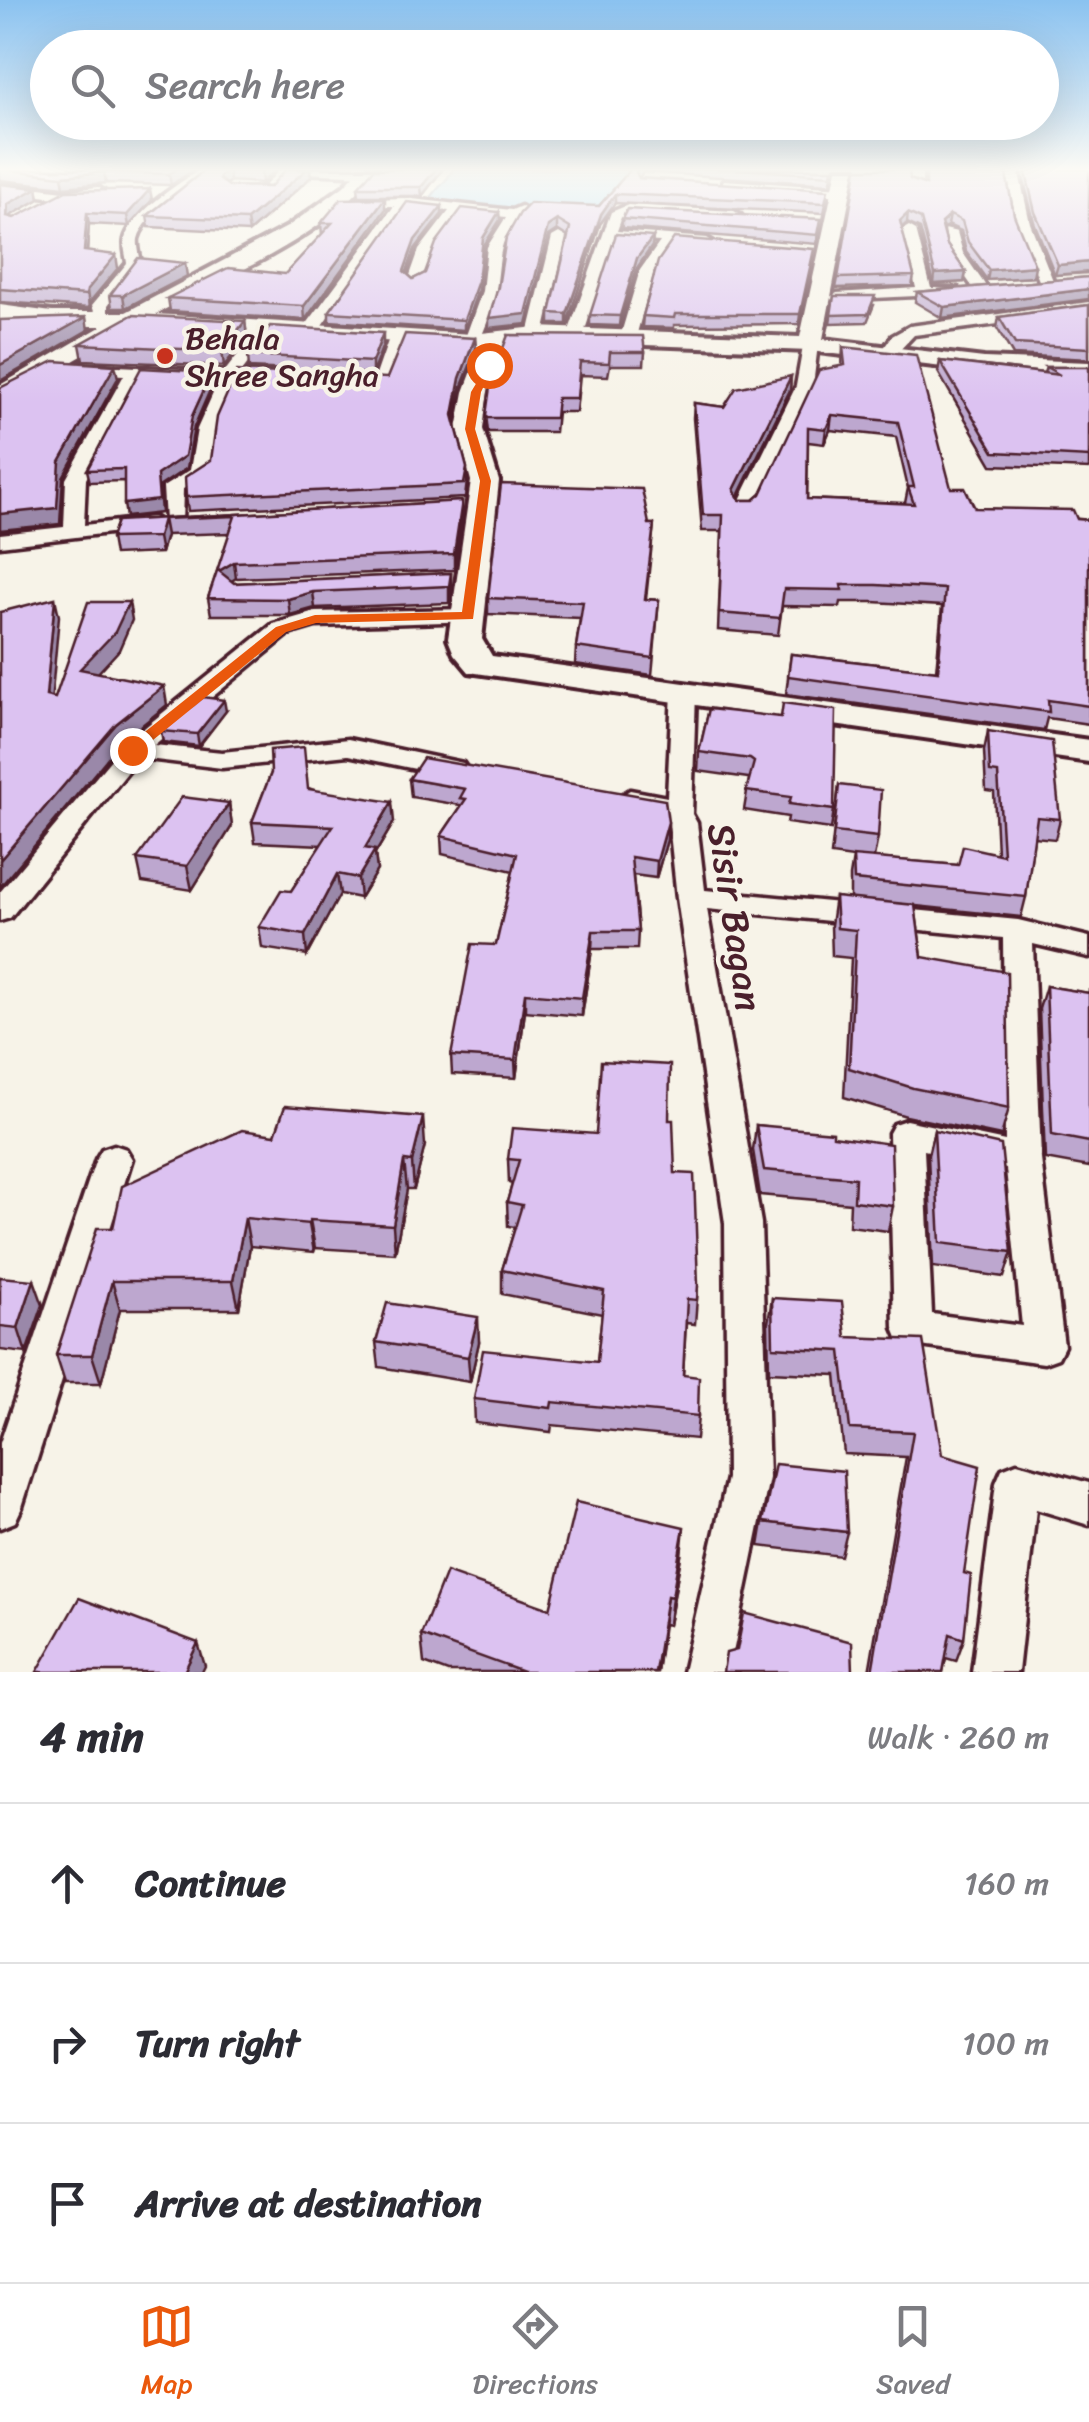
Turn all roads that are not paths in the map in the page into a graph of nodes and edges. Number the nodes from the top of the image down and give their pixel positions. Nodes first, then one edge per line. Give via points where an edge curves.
1 (133, 247) edge
2 (264, 247) edge
3 (370, 247) edge
4 (428, 247) edge
5 (495, 247) edge
6 (557, 247) edge
7 (605, 247) edge
8 (663, 247) edge
9 (822, 247) edge
10 (913, 247) edge
11 (954, 247) edge
12 (1029, 247) edge
13 (415, 281) edge
14 (1064, 282) edge
15 (925, 294) junction
16 (820, 296) junction
17 (1089, 307) edge
18 (0, 312) edge
19 (130, 320) junction
20 (95, 322) junction
21 (0, 326) edge
22 (266, 329) junction
23 (308, 332) junction
24 (536, 334) junction
25 (575, 336) junction
26 (628, 337) junction
27 (397, 338) junction
28 (483, 340) junction
29 (810, 344) junction
30 (889, 352) junction
31 (54, 366) junction
32 (1089, 369) edge
33 (134, 372) junction
34 (228, 376) junction
35 (286, 379) edge
36 (324, 380) edge
37 (0, 395) edge
38 (746, 508) edge
39 (74, 530) junction
40 (0, 540) edge
41 (468, 616) junction
42 (684, 692) junction
43 (132, 750) junction
44 (1089, 751) edge
45 (492, 776) edge
46 (590, 792) edge
47 (680, 812) junction
48 (691, 898) junction
49 (0, 911) edge
50 (1018, 930) junction
51 (1089, 947) edge
52 (114, 1159) dead end
53 (1022, 1159) junction
54 (1089, 1504) edge
55 (0, 1507) edge
56 (706, 1672) edge
57 (995, 1672) edge

1 - 20 street via 135,260 100,305
2 - 19 street
3 - 23 street
4 - 13 street
5 - 28 street
6 - 24 street
7 - 25 street
8 - 26 street via 647,270
9 - 16 street
10 - 15 street
11 - 15 street via 989,288
12 - 14 street via 1038,284
15 - 16 street
16 - 29 street
17 - 30 street via 910,331
18 - 20 street
19 - 20 street
19 - 22 street
19 - 31 street
20 - 21 street
22 - 23 street
22 - 34 street
23 - 27 street
24 - 25 street
24 - 28 street
25 - 26 street
26 - 29 street
27 - 28 street
27 - 36 street via 382,383
28 - 41 street via 489,365 470,429 485,481 464,579
29 - 30 street
29 - 38 street via 812,367 753,481
30 - 32 street
31 - 33 street
31 - 37 street
33 - 34 street
33 - 39 street via 76,478
34 - 35 street
34 - 39 street via 202,431 199,473 173,488 185,521
39 - 40 street
41 - 42 street via 466,639 480,666
41 - 43 street via 315,619 281,630
42 - 44 street
42 - 47 street
43 - 45 street via 222,760 348,748
43 - 49 street
46 - 47 street, Sisir Bagan via 668,804
47 - 48 street, Sisir Bagan
48 - 50 street
48 - 56 street, Sisir Bagan via 743,1223 748,1478
50 - 51 street
50 - 53 street
52 - 55 street
53 - 53 street via 1044,1346 913,1328 906,1133
54 - 57 street via 1017,1484

